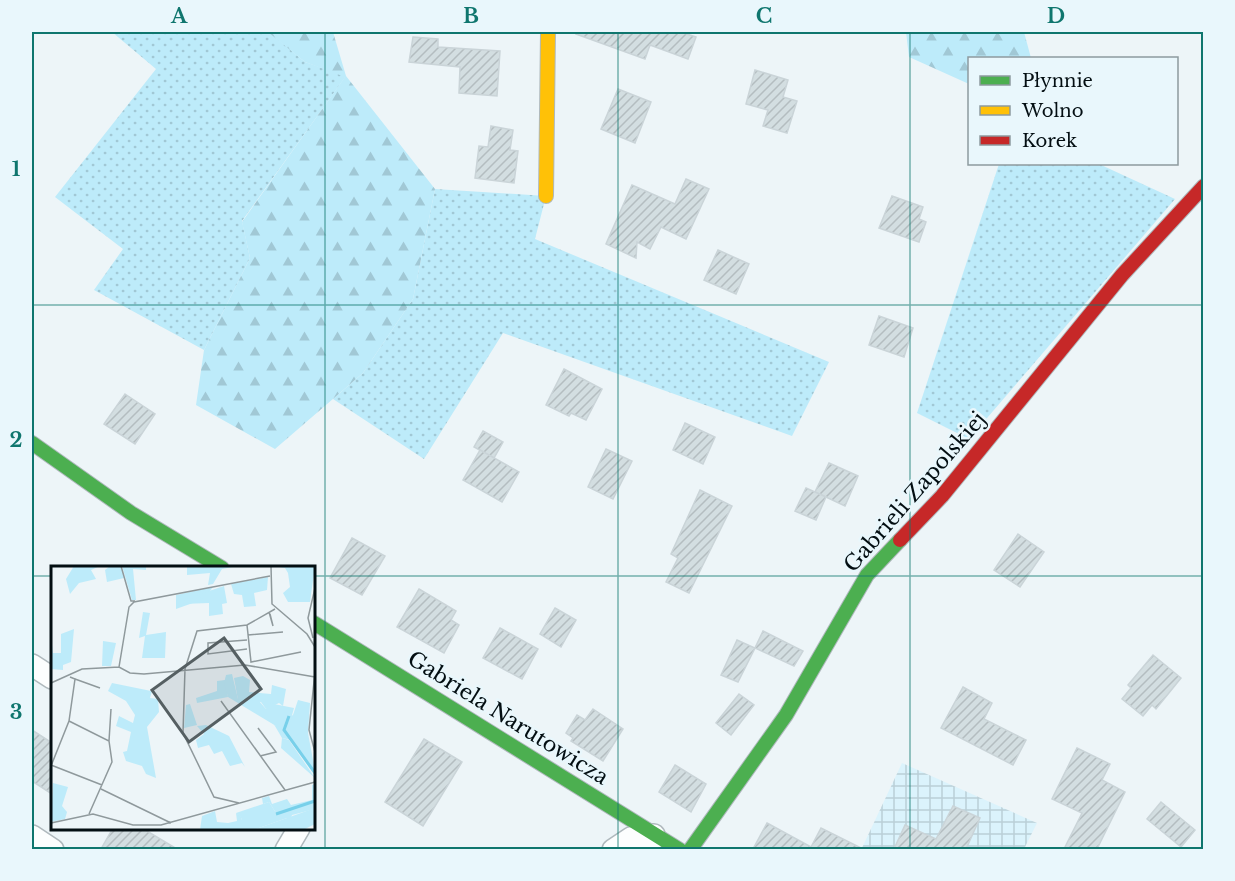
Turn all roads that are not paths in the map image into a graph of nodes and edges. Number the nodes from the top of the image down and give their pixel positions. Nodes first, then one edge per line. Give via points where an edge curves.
1 (548, 32) edge
2 (1203, 186) edge
3 (546, 196) dead end
4 (32, 443) edge
5 (220, 566) edge
6 (315, 624) edge
7 (32, 665) edge
8 (51, 677) edge
9 (608, 805) junction
10 (298, 830) edge
11 (32, 836) edge
12 (651, 842) edge
13 (53, 849) edge
14 (286, 849) edge
15 (611, 849) edge
16 (680, 849) edge
17 (690, 849) edge

1 - 3 street
2 - 17 street, Gabrieli Zapolskiej via 1122,275 942,496 867,574 786,715
4 - 5 street via 131,513
6 - 9 street, Gabriela Narutowicza
7 - 8 street
9 - 12 street, Gabriela Narutowicza
9 - 15 street via 613,826
10 - 14 street
11 - 13 street
12 - 15 street via 631,838
12 - 16 street, Gabriela Narutowicza

